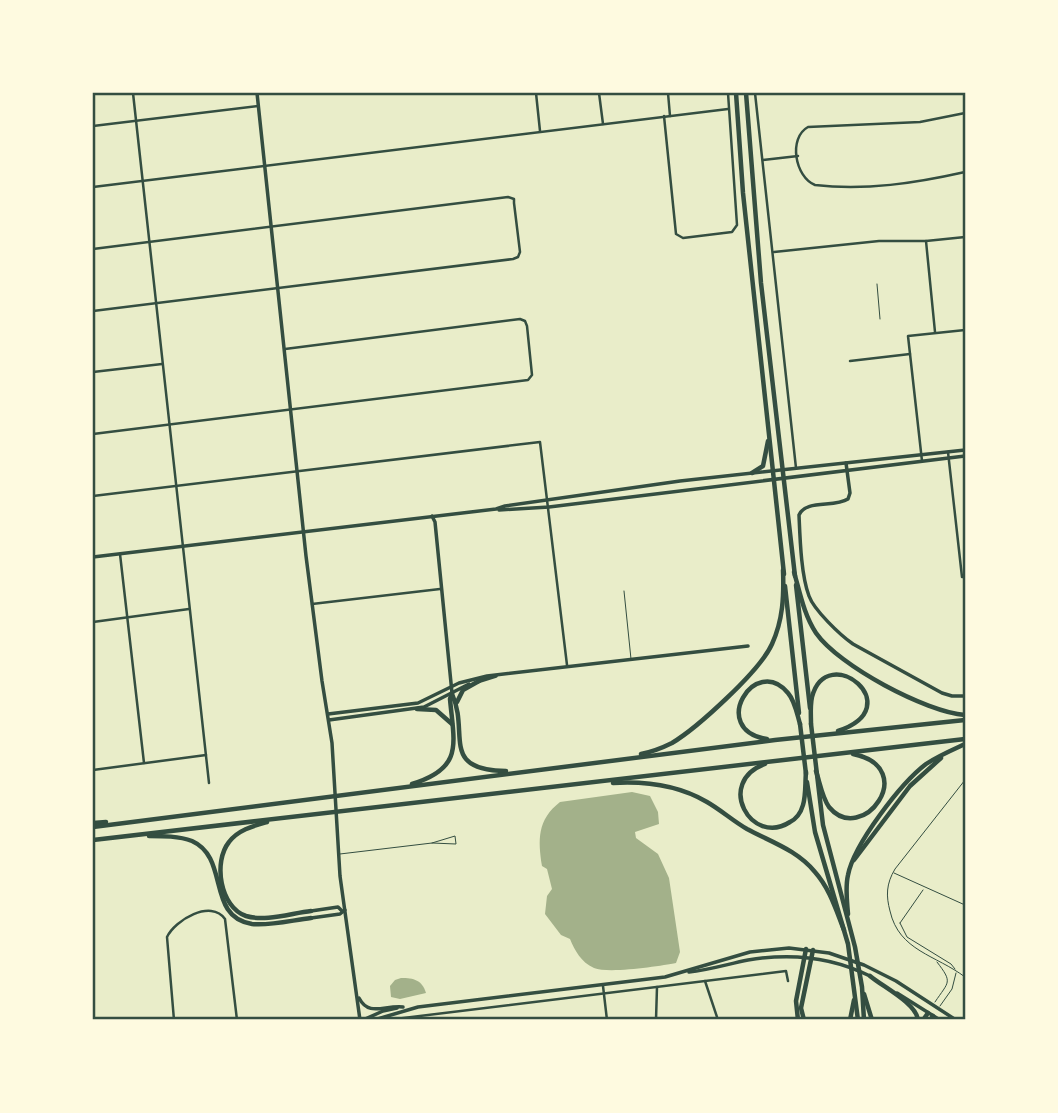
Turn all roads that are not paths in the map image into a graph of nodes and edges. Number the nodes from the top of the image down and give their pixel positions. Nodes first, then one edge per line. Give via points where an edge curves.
1 (133, 93) edge
2 (257, 93) edge
3 (536, 93) edge
4 (599, 93) edge
5 (668, 93) edge
6 (727, 93) edge
7 (736, 93) edge
8 (746, 93) edge
9 (755, 93) edge
10 (258, 106) junction
11 (728, 108) junction
12 (965, 113) edge
13 (664, 116) junction
14 (670, 116) junction
15 (136, 121) junction
16 (603, 124) junction
17 (93, 126) edge
18 (540, 131) junction
19 (798, 156) junction
20 (762, 160) junction
21 (265, 167) junction
22 (965, 172) edge
23 (143, 181) junction
24 (93, 187) edge
25 (271, 227) junction
26 (965, 237) edge
27 (926, 241) junction
28 (149, 242) junction
29 (93, 249) edge
30 (774, 252) junction
31 (877, 284) dead end
32 (278, 288) junction
33 (156, 303) junction
34 (93, 310) edge
35 (880, 318) dead end
36 (965, 330) edge
37 (935, 333) junction
38 (285, 349) junction
39 (910, 354) junction
40 (850, 361) dead end
41 (162, 364) junction
42 (93, 372) edge
43 (291, 410) junction
44 (168, 425) junction
45 (93, 434) edge
46 (769, 437) junction
47 (965, 450) edge
48 (948, 452) junction
49 (921, 455) junction
50 (965, 456) edge
51 (949, 458) junction
52 (922, 461) junction
53 (846, 463) junction
54 (796, 468) junction
55 (298, 470) junction
56 (784, 470) junction
57 (847, 470) junction
58 (773, 471) junction
59 (752, 473) junction
60 (785, 477) junction
61 (774, 478) junction
62 (175, 485) junction
63 (93, 496) edge
64 (548, 499) junction
65 (549, 507) junction
66 (496, 509) junction
67 (432, 516) junction
68 (304, 532) junction
69 (182, 546) junction
70 (120, 554) junction
71 (93, 557) edge
72 (783, 570) junction
73 (794, 572) junction
74 (963, 577) edge
75 (440, 589) junction
76 (624, 591) dead end
77 (312, 604) junction
78 (189, 609) junction
79 (127, 617) junction
80 (93, 622) edge
81 (748, 646) dead end
82 (632, 660) junction
83 (568, 668) junction
84 (498, 676) junction
85 (479, 681) junction
86 (451, 690) junction
87 (965, 696) edge
88 (417, 709) junction
89 (456, 709) junction
90 (328, 714) junction
91 (965, 718) edge
92 (329, 720) junction
93 (452, 724) junction
94 (800, 724) junction
95 (811, 724) junction
96 (824, 734) junction
97 (775, 740) junction
98 (965, 742) edge
99 (849, 753) junction
100 (206, 755) junction
101 (780, 760) junction
102 (606, 762) junction
103 (144, 763) junction
104 (93, 769) edge
105 (527, 771) junction
106 (816, 771) junction
107 (806, 772) junction
108 (965, 780) edge
109 (209, 783) dead end
110 (556, 787) junction
111 (390, 789) junction
112 (288, 817) junction
113 (93, 825) edge
114 (131, 835) junction
115 (93, 840) edge
116 (432, 843) junction
117 (337, 855) junction
118 (892, 873) junction
119 (925, 888) junction
120 (965, 905) edge
121 (311, 911) joint
122 (343, 911) junction
123 (848, 914) junction
124 (311, 918) joint
125 (891, 922) junction
126 (900, 923) junction
127 (844, 930) junction
128 (810, 950) junction
129 (808, 958) junction
130 (935, 960) junction
131 (956, 971) junction
132 (684, 973) junction
133 (870, 976) junction
134 (965, 978) edge
135 (705, 981) junction
136 (788, 981) dead end
137 (603, 986) junction
138 (862, 986) junction
139 (657, 987) junction
140 (855, 989) junction
141 (604, 993) junction
142 (357, 994) junction
143 (934, 1005) junction
144 (404, 1007) junction
145 (939, 1008) junction
146 (409, 1009) junction
147 (931, 1016) edge
148 (174, 1020) edge
149 (237, 1020) edge
150 (361, 1020) edge
151 (374, 1020) edge
152 (387, 1020) edge
153 (607, 1020) edge
154 (656, 1020) edge
155 (718, 1020) edge
156 (798, 1020) edge
157 (804, 1020) edge
158 (850, 1020) edge
159 (858, 1020) edge
160 (864, 1020) edge
161 (872, 1020) edge
162 (918, 1020) edge
163 (923, 1020) edge
164 (940, 1020) edge
165 (956, 1020) edge

1 - 15 street
2 - 10 street
3 - 18 street
4 - 16 street
5 - 14 street
6 - 11 street
7 - 46 main road
8 - 56 main road via 761,283
9 - 20 street
10 - 15 street
10 - 21 street
11 - 13 street via 736,227 732,232 683,239 677,236
11 - 14 street
12 - 19 street via 920,122 808,127 798,136
13 - 14 street
13 - 16 street
15 - 17 street
15 - 23 street
16 - 18 street
18 - 21 street
19 - 20 street
19 - 22 street via 803,178 819,186 872,186
20 - 30 street
21 - 23 street
21 - 25 street
23 - 24 street
23 - 28 street
25 - 28 street
25 - 32 street
25 - 32 street via 508,197 512,198 518,240 518,257 513,259
26 - 27 street
27 - 30 street
27 - 37 street
28 - 29 street
28 - 33 street
30 - 54 street
31 - 35 lane
32 - 33 street
32 - 38 street
33 - 34 street
33 - 41 street
36 - 37 street
37 - 39 street via 908,336
38 - 43 street
38 - 43 street via 520,319 525,321 531,378
39 - 40 street
39 - 49 street
41 - 42 street
41 - 44 street
43 - 44 street
43 - 55 street
44 - 45 street
44 - 62 street
46 - 58 main road
46 - 59 main road via 762,466
47 - 48 street
48 - 49 street
48 - 51 street
49 - 52 street
49 - 53 street
50 - 51 street
51 - 52 street
51 - 74 street
52 - 57 street
53 - 54 street
53 - 57 street
54 - 56 street
55 - 62 street
55 - 64 street via 540,442
55 - 68 street
56 - 58 street
56 - 60 main road
57 - 60 street
57 - 87 street via 847,500 807,507 800,513 810,598 848,640 942,693
58 - 59 street
58 - 61 main road
59 - 64 street
60 - 61 street
60 - 73 main road
61 - 65 street
61 - 72 main road
62 - 63 street
62 - 69 street
64 - 65 street
64 - 66 street
65 - 66 street
65 - 83 street
66 - 67 street
67 - 68 street
67 - 75 street
68 - 69 street
68 - 77 street
69 - 70 street
69 - 78 street
70 - 71 street
70 - 79 street
72 - 94 main road
72 - 102 main road via 779,626 755,670 676,740
73 - 91 main road via 809,621 835,653 918,703
73 - 95 main road
75 - 77 street
75 - 86 street
76 - 82 lane
77 - 90 street
78 - 79 street
78 - 100 street
79 - 80 street
79 - 103 street
81 - 82 street
82 - 83 street
83 - 84 street
84 - 85 street
84 - 86 street via 478,677
85 - 86 street
85 - 89 main road via 463,690
86 - 88 street
86 - 89 main road
86 - 90 street via 418,703
86 - 93 main road
88 - 92 street
88 - 93 main road via 436,710
89 - 105 main road via 467,761 485,770
90 - 92 street
91 - 96 main road
92 - 117 street
93 - 111 main road via 454,748 444,768 429,778
94 - 97 main road via 784,689 769,683 751,687 740,701 741,722 756,736
94 - 107 main road
95 - 96 main road via 813,696 820,682 840,674 857,681 867,697 863,716 850,727
95 - 106 main road
96 - 97 main road
97 - 102 main road
98 - 99 main road
98 - 123 main road via 910,779 863,839 851,863
99 - 101 main road
99 - 106 main road via 868,758 883,776 883,794 870,812 849,817 835,812 824,799
100 - 103 street
100 - 109 street
101 - 107 main road via 754,769 741,788 744,810 759,825 782,826 799,814
101 - 110 main road
102 - 105 main road
103 - 104 street
105 - 111 main road
106 - 123 main road via 823,825
107 - 127 main road via 813,823
108 - 118 lane
110 - 112 main road
110 - 127 main road via 643,782 697,797 809,865 830,895
111 - 113 main road
112 - 114 main road
112 - 121 main road via 252,826 231,839 221,861 224,891 232,906 250,917
114 - 115 main road
114 - 124 main road via 181,838 203,848 214,862 222,901 239,920 256,924
116 - 116 lane via 456,844 455,836 449,837
116 - 117 lane
117 - 122 street
118 - 119 lane
118 - 125 lane via 886,895
119 - 120 lane
119 - 126 lane
121 - 122 street via 338,907
122 - 124 street
122 - 142 street
123 - 138 main road
125 - 126 lane
125 - 130 lane via 901,937
126 - 131 lane via 907,937
127 - 140 main road
128 - 129 main road
128 - 132 street via 750,952
128 - 143 street via 864,965
129 - 132 street via 764,958
129 - 133 street
129 - 156 main road via 796,1001
129 - 157 main road via 801,1008
130 - 131 lane
130 - 143 lane via 948,980
131 - 134 lane
131 - 145 lane via 952,989
132 - 137 street
133 - 147 street
133 - 162 main road via 911,1005
135 - 136 street via 786,971
135 - 139 street
135 - 155 street
137 - 141 street
137 - 146 street
138 - 160 main road
138 - 161 main road
139 - 141 street
139 - 154 street
140 - 158 main road
140 - 159 main road
141 - 152 street
141 - 153 street
142 - 144 street via 367,1009
142 - 150 street
143 - 145 street
143 - 147 street
144 - 146 street
144 - 150 street
145 - 147 street
145 - 165 street
146 - 151 street
147 - 163 main road
147 - 164 street
148 - 149 street via 167,937 180,920 214,911 225,919

